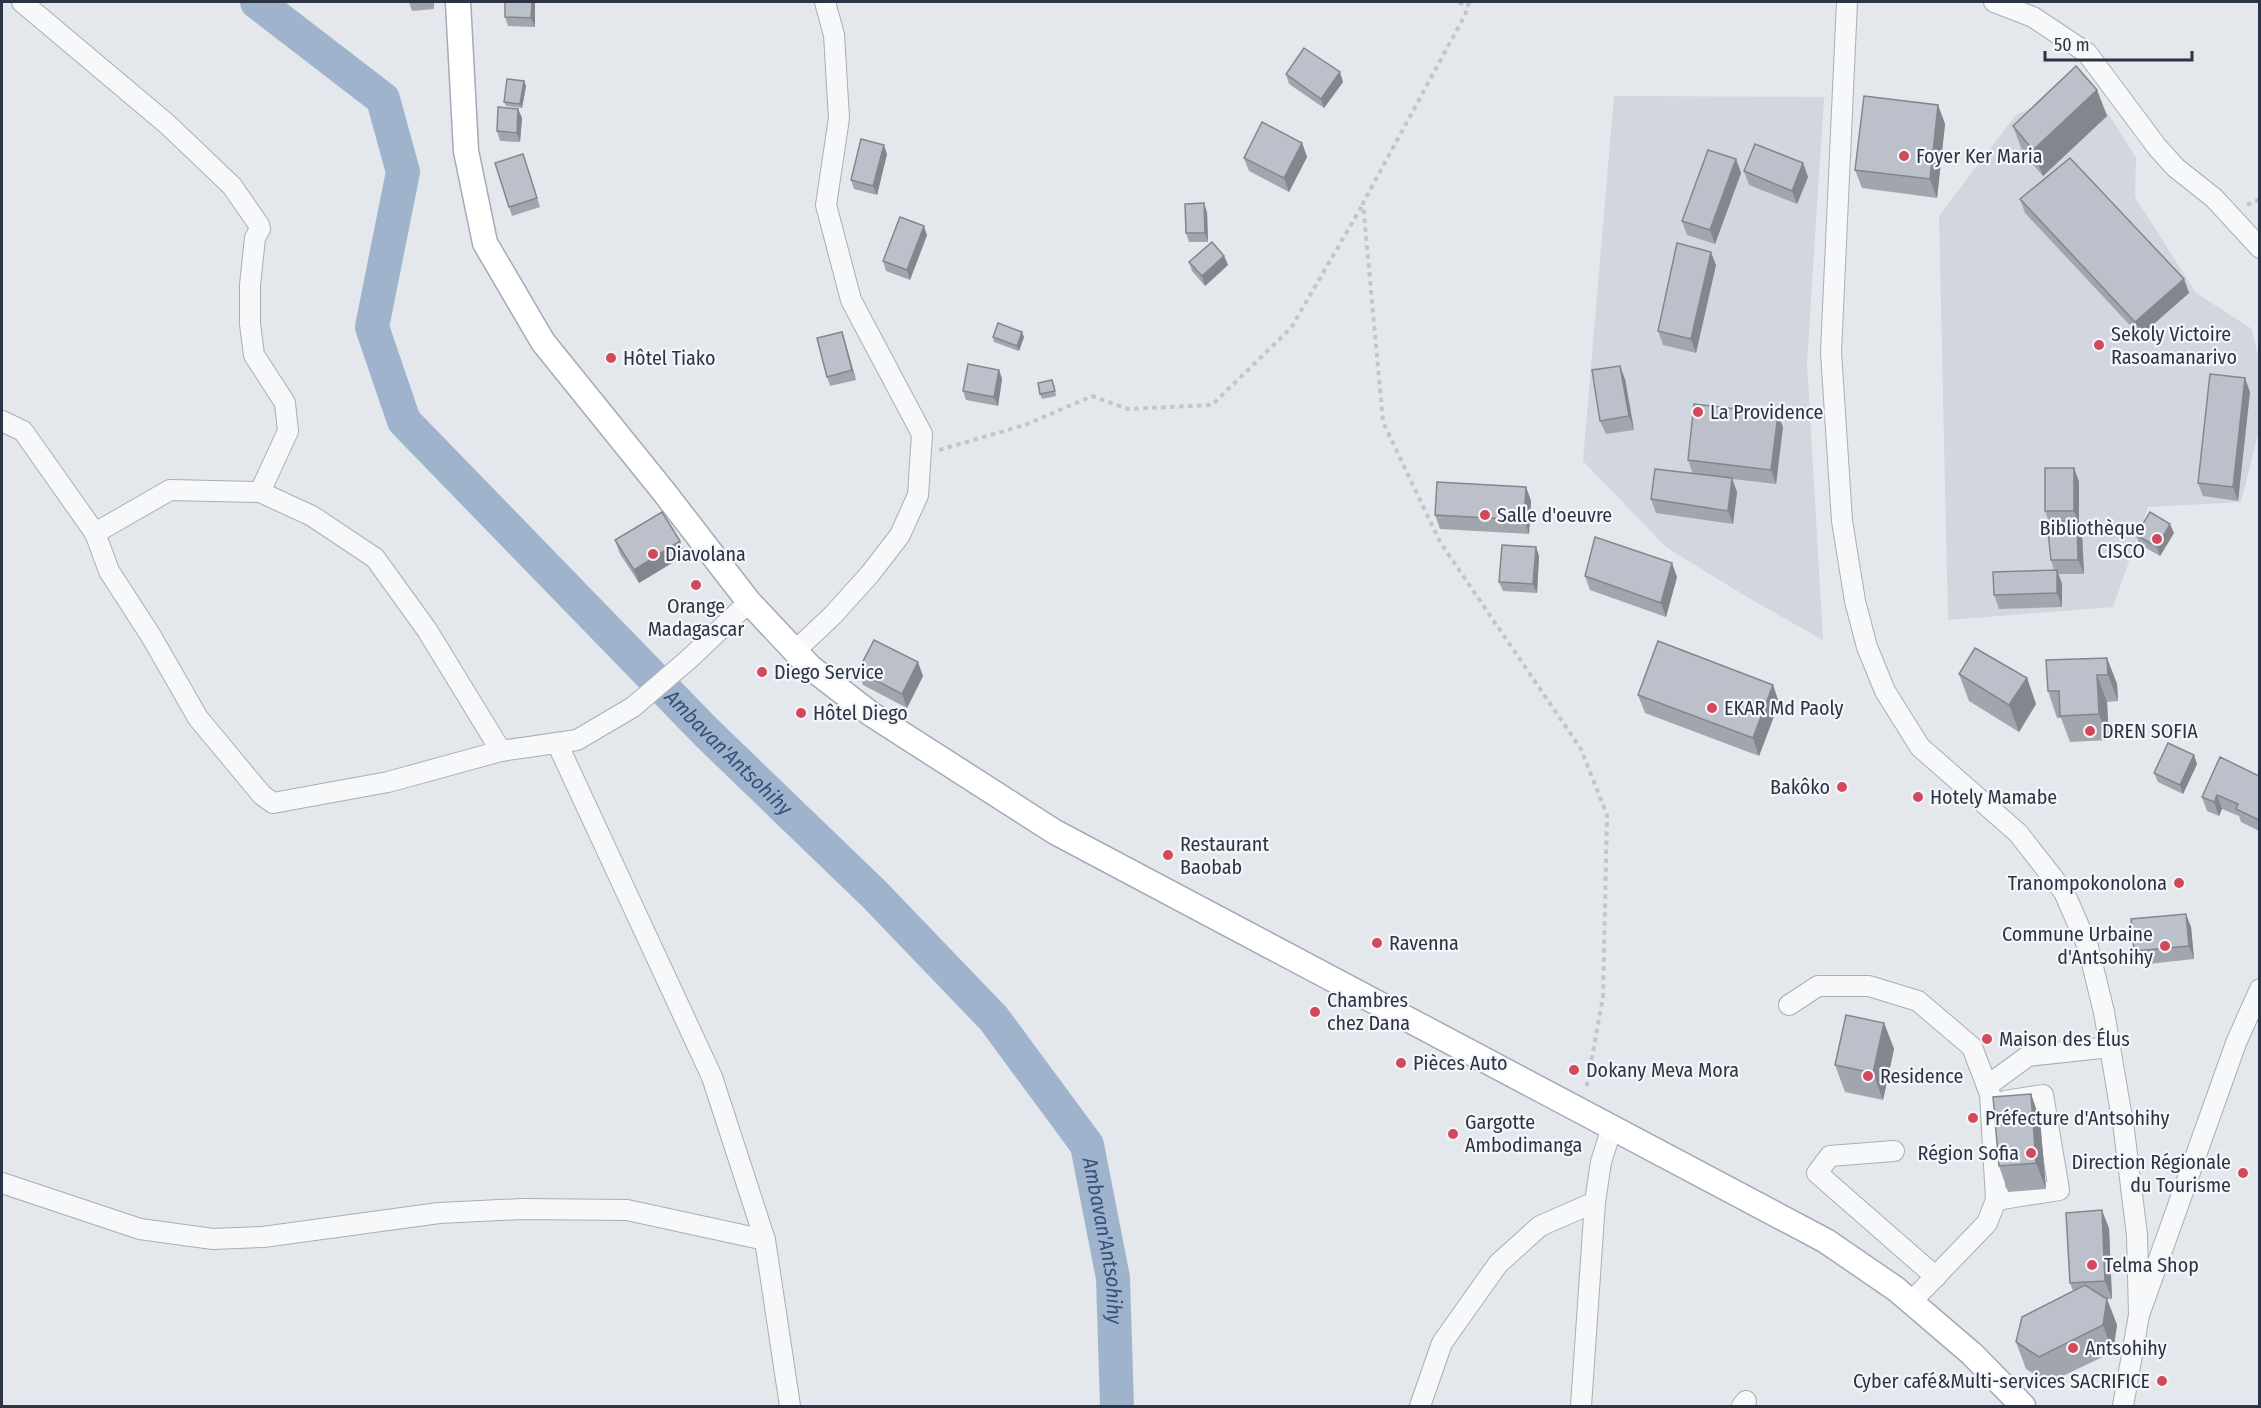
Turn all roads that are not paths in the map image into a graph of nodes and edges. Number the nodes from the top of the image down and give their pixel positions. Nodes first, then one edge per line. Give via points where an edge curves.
1 (22, 2) edge
2 (458, 2) edge
3 (825, 2) edge
4 (1847, 2) edge
5 (1994, 2) edge
6 (2259, 248) edge
7 (2, 421) edge
8 (260, 492) junction
9 (95, 533) junction
10 (749, 602) junction
11 (795, 651) junction
12 (557, 743) junction
13 (501, 751) junction
14 (2259, 989) edge
15 (1789, 1005) dead end
16 (2254, 1011) edge
17 (2110, 1047) junction
18 (1989, 1094) junction
19 (1612, 1128) junction
20 (1894, 1151) dead end
21 (2, 1183) edge
22 (1996, 1200) junction
23 (1595, 1202) junction
24 (765, 1240) junction
25 (1936, 1276) junction
26 (1911, 1302) junction
27 (2139, 1315) junction
28 (790, 1407) edge
29 (1420, 1407) edge
30 (1581, 1407) edge
31 (2023, 1407) edge
32 (2123, 1407) edge

1 - 8 street via 167,124 232,186 259,225 250,285 254,354 285,403 288,431
2 - 10 main road via 466,151 485,243 543,342
3 - 11 street via 834,35 839,118 826,205 851,300 922,434 918,495 900,535 833,615
4 - 17 street via 1831,352 1842,521 1855,601 1867,647 1885,691 1920,747 2018,833 2064,892 2088,947
5 - 6 street via 2033,17 2087,52 2157,147 2214,198
7 - 9 street via 23,431
8 - 9 street via 170,490
8 - 13 street via 312,516 375,558 427,630
9 - 13 street via 109,571 198,718 273,803 388,782
10 - 11 main road
10 - 12 street via 633,707 577,740
11 - 19 main road via 871,714 1055,832
12 - 13 street
12 - 24 street via 712,1077
14 - 16 street
15 - 18 street via 1818,986 1869,986 1918,1001 1972,1047
16 - 27 street via 2210,1114
17 - 18 street via 2028,1056
17 - 27 street via 2137,1235
18 - 22 street
18 - 22 street via 2043,1095 2059,1190
19 - 23 street via 1601,1162
19 - 26 main road via 1826,1241
20 - 25 street via 1830,1156 1816,1173
21 - 24 street via 140,1229 213,1239 262,1237 439,1213 522,1209 627,1210
22 - 25 street via 1987,1222
23 - 29 street via 1540,1226 1498,1264 1442,1343
23 - 30 street
24 - 28 street
25 - 26 street
26 - 31 main road via 1972,1354
27 - 32 street

